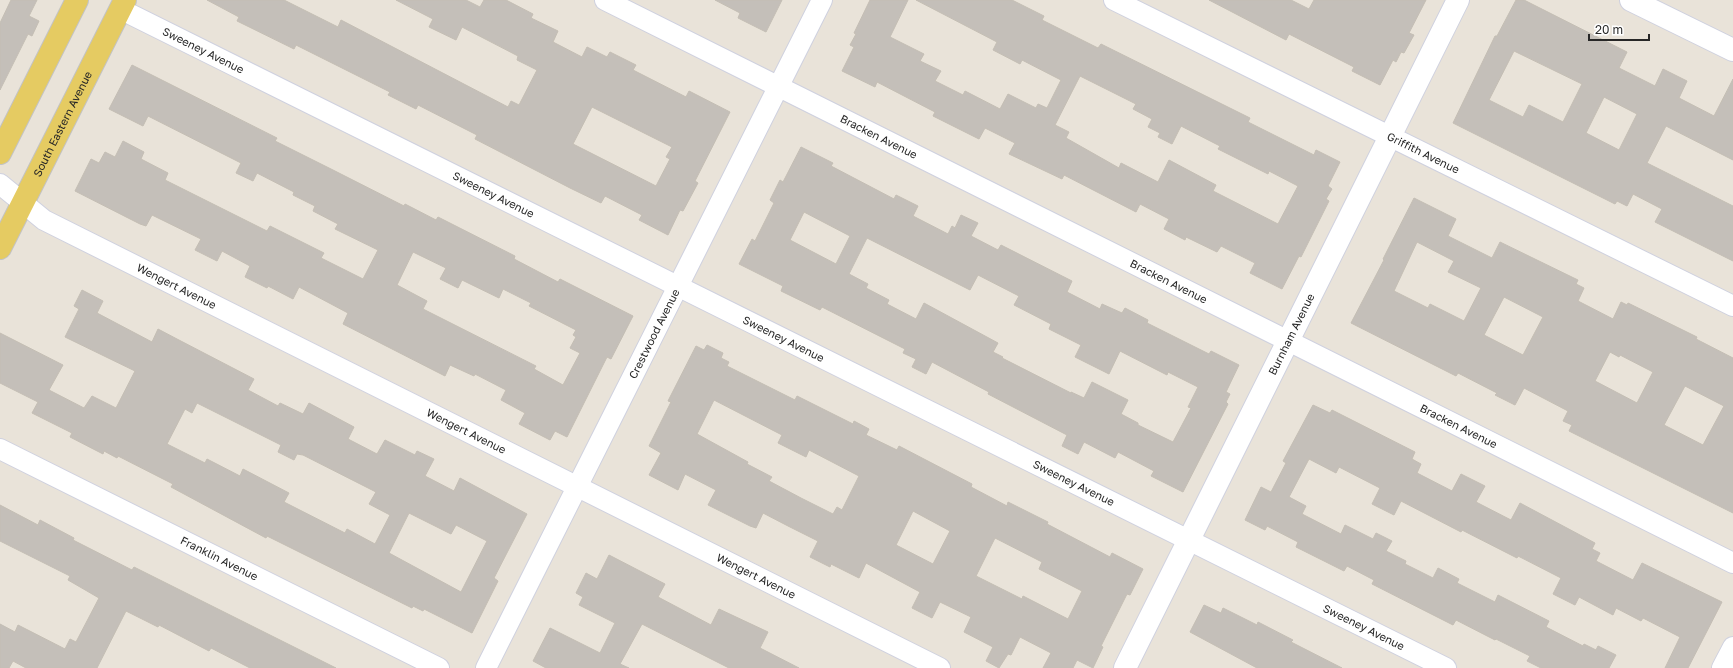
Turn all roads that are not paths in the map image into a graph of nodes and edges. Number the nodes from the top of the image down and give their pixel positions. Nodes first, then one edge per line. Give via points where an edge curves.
1 (78, 0) edge
2 (606, 0) edge
3 (822, 0) edge
4 (1114, 0) edge
5 (1458, 0) edge
6 (1631, 0) edge
7 (122, 5) edge
8 (1733, 50) edge
9 (779, 86) junction
10 (1390, 137) junction
11 (0, 153) edge
12 (0, 184) edge
13 (23, 203) junction
14 (0, 248) edge
15 (678, 286) junction
16 (1733, 306) edge
17 (1289, 341) junction
18 (0, 449) edge
19 (578, 486) junction
20 (1189, 541) junction
21 (1733, 562) edge
22 (1733, 646) edge
23 (439, 668) edge
24 (486, 668) edge
25 (940, 668) edge
26 (1125, 668) edge
27 (1446, 668) edge
28 (1722, 668) edge

1 - 11 main road
2 - 9 street, Bracken Avenue
3 - 9 street, Crestwood Avenue
4 - 10 street, Griffith Avenue
5 - 10 street, Burnham Avenue
6 - 8 street
7 - 13 main road, South Eastern Avenue
7 - 15 street, Sweeney Avenue
9 - 15 street, Crestwood Avenue
9 - 17 street, Bracken Avenue
10 - 16 street, Griffith Avenue
10 - 17 street, Burnham Avenue
12 - 13 street, Wengert Avenue
13 - 14 main road, South Eastern Avenue
13 - 19 street, Wengert Avenue via 50,223
15 - 19 street, Crestwood Avenue
15 - 20 street, Sweeney Avenue
17 - 20 street, Burnham Avenue
17 - 21 street, Bracken Avenue
18 - 23 street, Franklin Avenue
19 - 24 street, Crestwood Avenue
19 - 25 street, Wengert Avenue
20 - 26 street, Burnham Avenue
20 - 27 street, Sweeney Avenue
22 - 28 street

